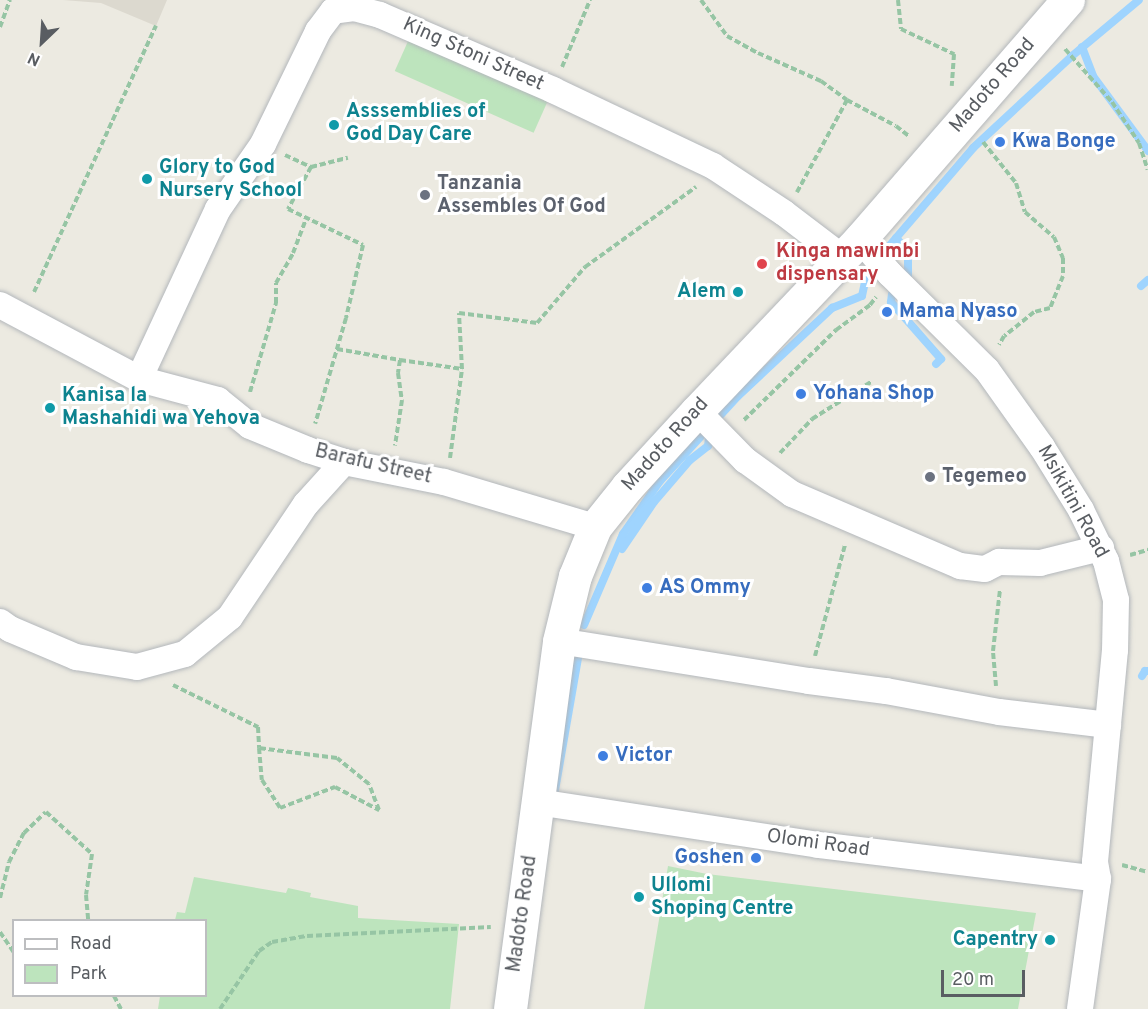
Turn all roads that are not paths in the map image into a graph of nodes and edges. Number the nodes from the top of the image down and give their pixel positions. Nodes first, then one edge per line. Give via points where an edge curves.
1 (1068, 0) edge
2 (851, 249) junction
3 (0, 305) edge
4 (139, 379) junction
5 (697, 411) junction
6 (344, 462) junction
7 (595, 526) junction
8 (1101, 548) junction
9 (0, 622) edge
10 (559, 641) junction
11 (1108, 725) junction
12 (538, 802) junction
13 (1098, 879) junction
14 (510, 1009) edge
15 (1080, 1009) edge

1 - 2 main road, Madoto Road
2 - 4 street, King Stoni Street via 784,213 713,166 553,90 380,15 354,8 333,11 318,31 263,144 218,209
2 - 5 main road, Madoto Road
2 - 8 street, Msikitini Road via 890,274 987,370 1042,447
3 - 4 street, Barafu Street
4 - 6 street, Barafu Street via 218,400 250,426
5 - 7 main road, Madoto Road
5 - 8 street via 762,474 792,494 960,566 1040,563
6 - 7 street, Barafu Street via 444,482
6 - 9 street via 306,504 230,617 185,654 137,667 76,657
7 - 10 main road, Madoto Road via 575,576
8 - 11 street, Msikitini Road via 1116,600
10 - 11 street via 999,712
10 - 12 main road, Madoto Road
11 - 13 street, Msikitini Road via 1095,862
12 - 13 street, Olomi Road via 818,845
12 - 14 main road, Madoto Road
13 - 15 street, Msikitini Road

